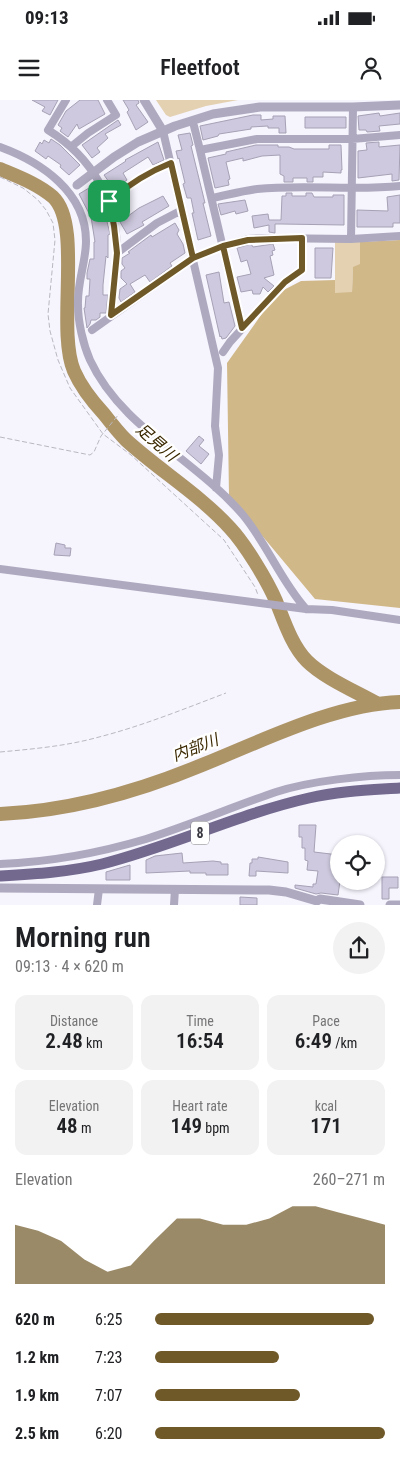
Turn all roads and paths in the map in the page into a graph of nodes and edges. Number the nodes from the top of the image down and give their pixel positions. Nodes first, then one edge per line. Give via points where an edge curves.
1 (66, 100) edge
2 (107, 100) edge
3 (144, 100) edge
4 (353, 104) edge
5 (400, 105) edge
6 (194, 126) dead end
7 (163, 131) junction
8 (400, 135) edge
9 (352, 139) junction
10 (72, 146) junction
11 (0, 147) edge
12 (200, 150) junction
13 (171, 163) junction
14 (94, 172) junction
15 (0, 176) edge
16 (77, 185) dead end
17 (400, 186) edge
18 (351, 189) junction
19 (212, 198) junction
20 (109, 201) junction
21 (182, 210) junction
22 (400, 236) edge
23 (302, 238) junction
24 (351, 239) junction
25 (223, 246) junction
26 (117, 253) junction
27 (193, 258) junction
28 (111, 315) junction
29 (242, 328) junction
30 (92, 330) dead end
31 (223, 352) dead end
32 (122, 411) dead end
33 (103, 434) junction
34 (0, 437) edge
35 (216, 488) junction
36 (0, 569) edge
37 (264, 604) junction
38 (303, 609) junction
39 (400, 620) edge
40 (226, 693) dead end
41 (0, 752) edge
42 (400, 774) edge
43 (400, 788) edge
44 (0, 864) edge
45 (0, 876) edge
46 (0, 888) edge
47 (99, 889) junction
48 (175, 889) junction
49 (309, 902) edge
50 (97, 905) edge
51 (174, 905) edge
52 (360, 905) edge
53 (390, 905) edge
54 (400, 905) edge

1 - 10 street via 48,130
2 - 10 street via 116,115
3 - 7 street
4 - 5 street
4 - 7 street via 246,109 199,118
4 - 9 street
6 - 12 street
7 - 13 street
7 - 14 street via 128,148
8 - 9 street
9 - 12 street via 257,139
9 - 18 street
10 - 14 street
11 - 35 street via 20,155 60,181 80,212 86,242 79,321 89,359 100,378 129,413
12 - 19 street
13 - 20 street via 152,170
13 - 21 street
14 - 16 street
14 - 20 street
15 - 33 path via 38,200 53,223 55,240 48,299 50,331 70,388
17 - 18 street
18 - 19 street via 266,189
18 - 24 street
19 - 25 street
20 - 26 street
21 - 26 street via 157,223
21 - 27 street
22 - 24 street
23 - 24 street
23 - 25 street via 263,238
23 - 29 street via 302,270 285,282
25 - 27 street
25 - 29 street
26 - 28 street
27 - 28 street
27 - 35 street via 218,368
28 - 30 street
29 - 31 street
32 - 33 path
33 - 34 path via 94,452 87,455
33 - 37 path via 131,455 224,540
35 - 38 street via 243,515 261,540
36 - 37 street
37 - 38 street
38 - 39 street
40 - 41 path via 98,738
42 - 44 street via 340,780 277,792 154,836 96,852
43 - 45 main road, 8 via 311,797 101,864 45,874
46 - 47 street
47 - 48 street
47 - 50 street
48 - 49 street via 269,890 286,892
48 - 51 street
49 - 52 street via 320,899
53 - 54 street

